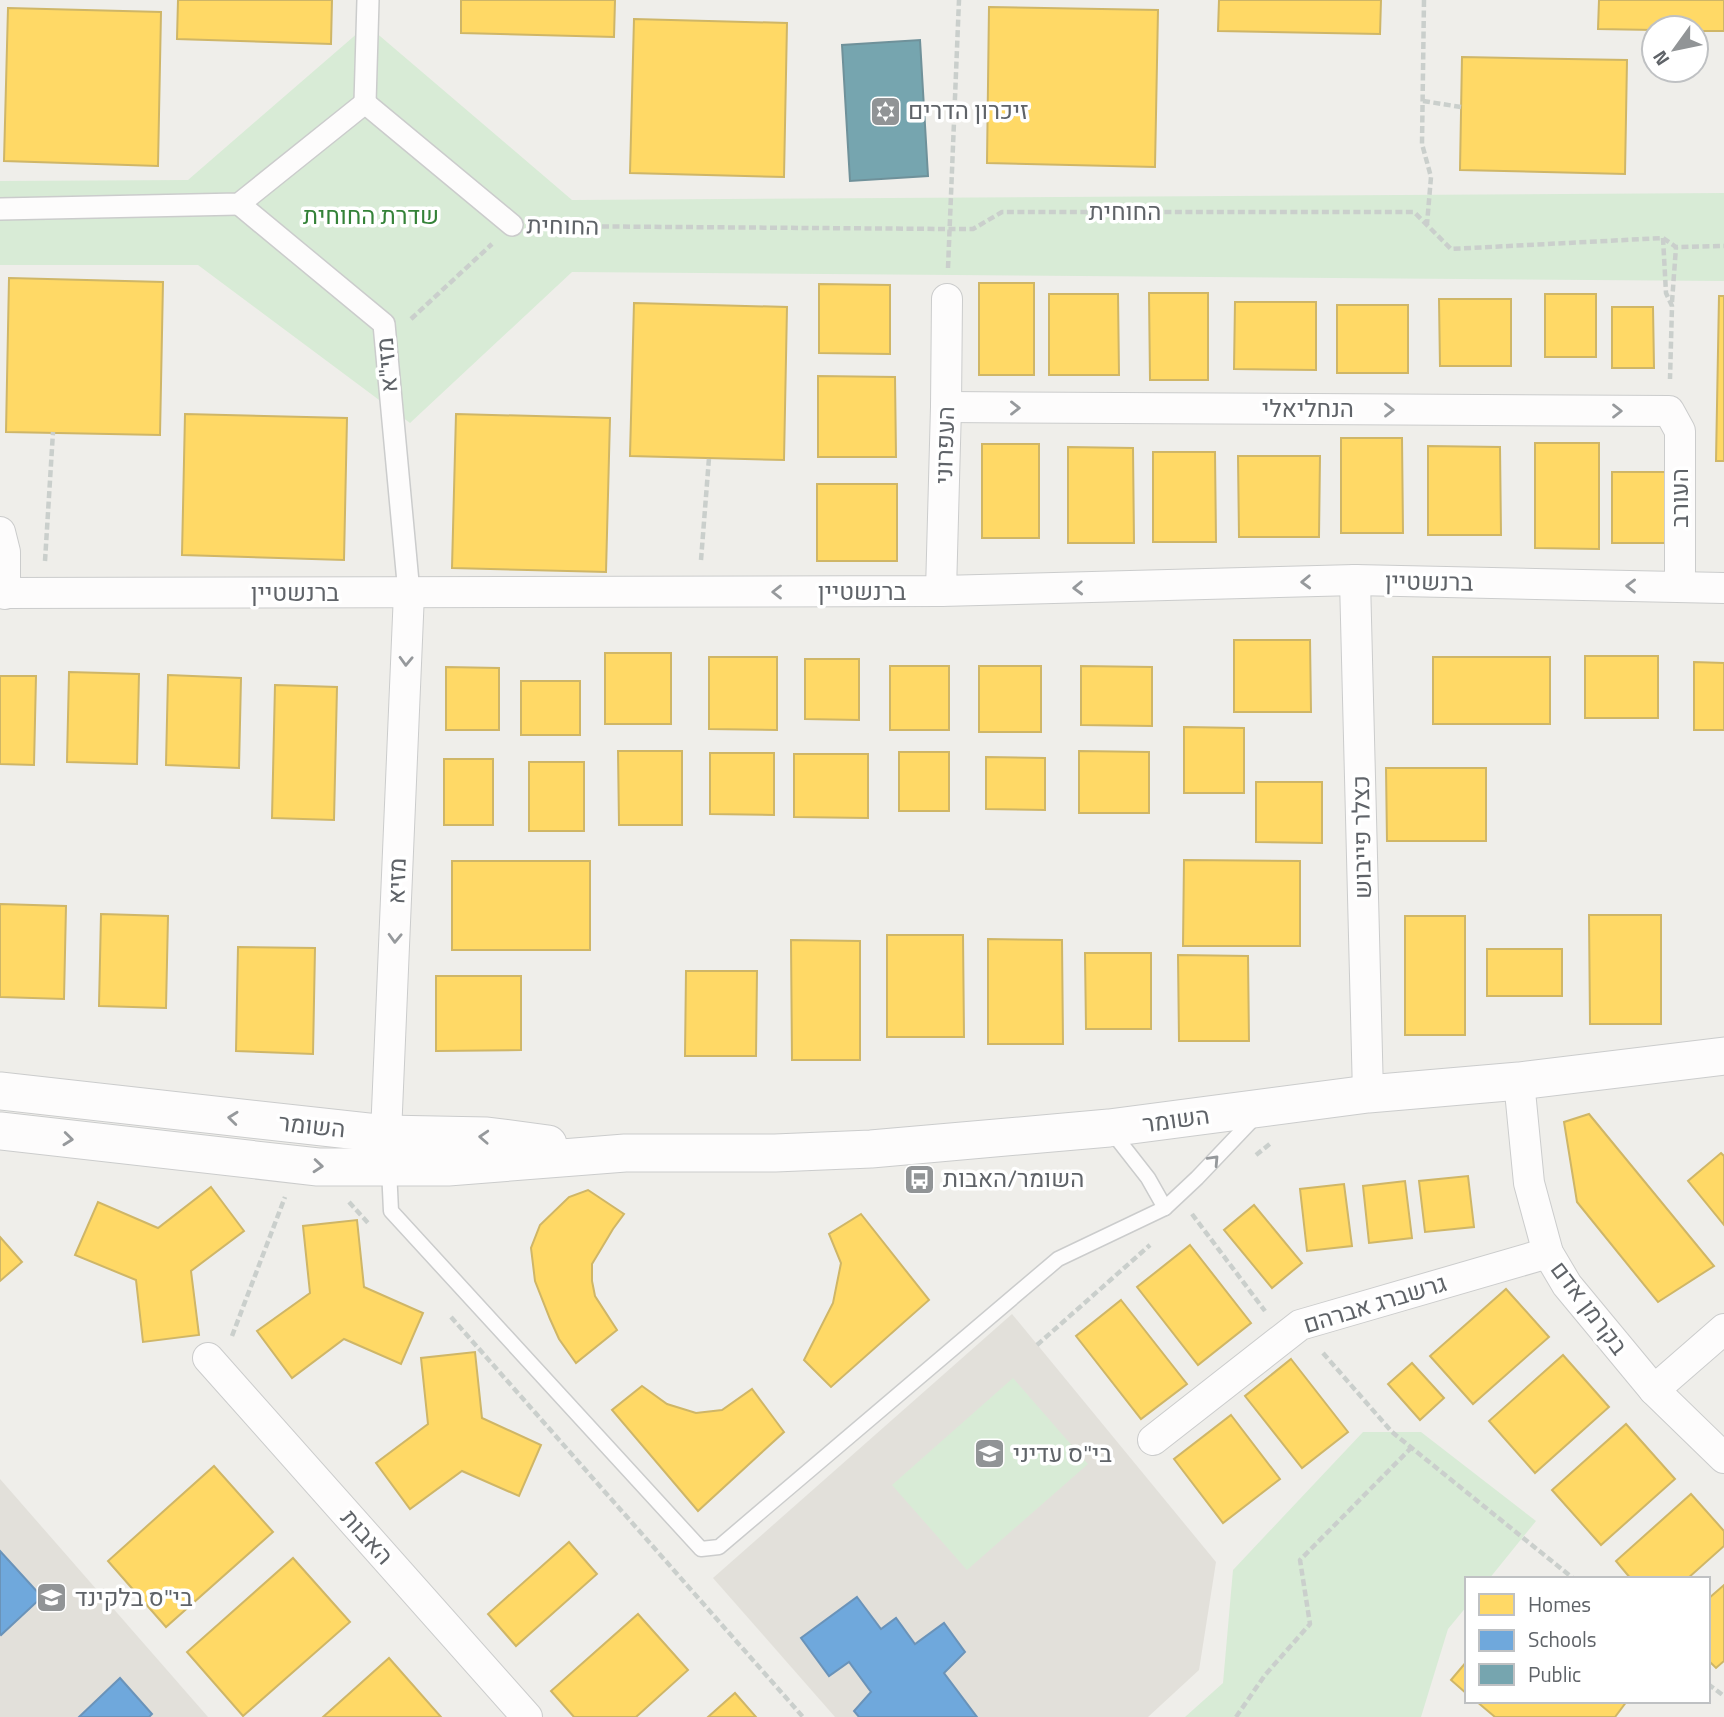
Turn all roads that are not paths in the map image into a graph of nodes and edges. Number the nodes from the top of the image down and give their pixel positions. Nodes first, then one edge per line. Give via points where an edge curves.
1 (368, 0) edge
2 (365, 103) junction
3 (239, 204) junction
4 (0, 209) edge
5 (512, 225) road end
6 (947, 299) road end
7 (946, 407) junction
8 (1669, 411) joint
9 (0, 532) edge
10 (1355, 580) junction
11 (1680, 587) junction
12 (1724, 588) edge
13 (941, 592) junction
14 (408, 593) junction
15 (2, 594) edge
16 (1724, 1056) edge
17 (1519, 1081) junction
18 (0, 1091) edge
19 (1368, 1094) junction
20 (1263, 1108) junction
21 (1110, 1128) junction
22 (0, 1132) edge
23 (388, 1151) junction
24 (1165, 1208) junction
25 (1548, 1253) junction
26 (1724, 1329) edge
27 (213, 1364) road end
28 (1654, 1390) junction
29 (1153, 1440) dead end
30 (1724, 1458) edge
31 (527, 1717) edge

1 - 2 street
2 - 3 street
2 - 5 street, החוחית
3 - 4 street
3 - 14 street, מזי"א via 384,324
6 - 7 street, העפרוני
7 -> 8 street, הנחליאלי
7 - 13 street, העפרוני
8 - 11 street, העורב via 1680,431
9 - 15 street via 5,552
11 -> 10 street, ברנשטיין
10 -> 13 street, ברנשטיין
10 - 19 street, כצלר פייבוש
11 - 12 street, ברנשטיין
13 -> 14 street, ברנשטיין
14 - 15 street, ברנשטיין
14 -> 23 street, מזיא
16 - 17 street, השומר
17 - 19 street, השומר
17 - 25 street, בקרמן אדם via 1529,1183
23 -> 18 street, השומר
19 - 20 street, השומר
20 - 21 street, השומר
24 -> 20 lane
21 - 23 street, השומר via 872,1149 625,1153 448,1167
21 - 24 lane
22 -> 23 street, השומר via 308,1165
23 - 24 lane via 391,1211 701,1549 719,1547 1058,1259
25 - 28 street, בקרמן אדם via 1567,1285
25 - 29 street, גרשברג אברהם via 1292,1331
26 - 28 street
27 - 31 street, האבות
28 - 30 street, בקרמן אדם

